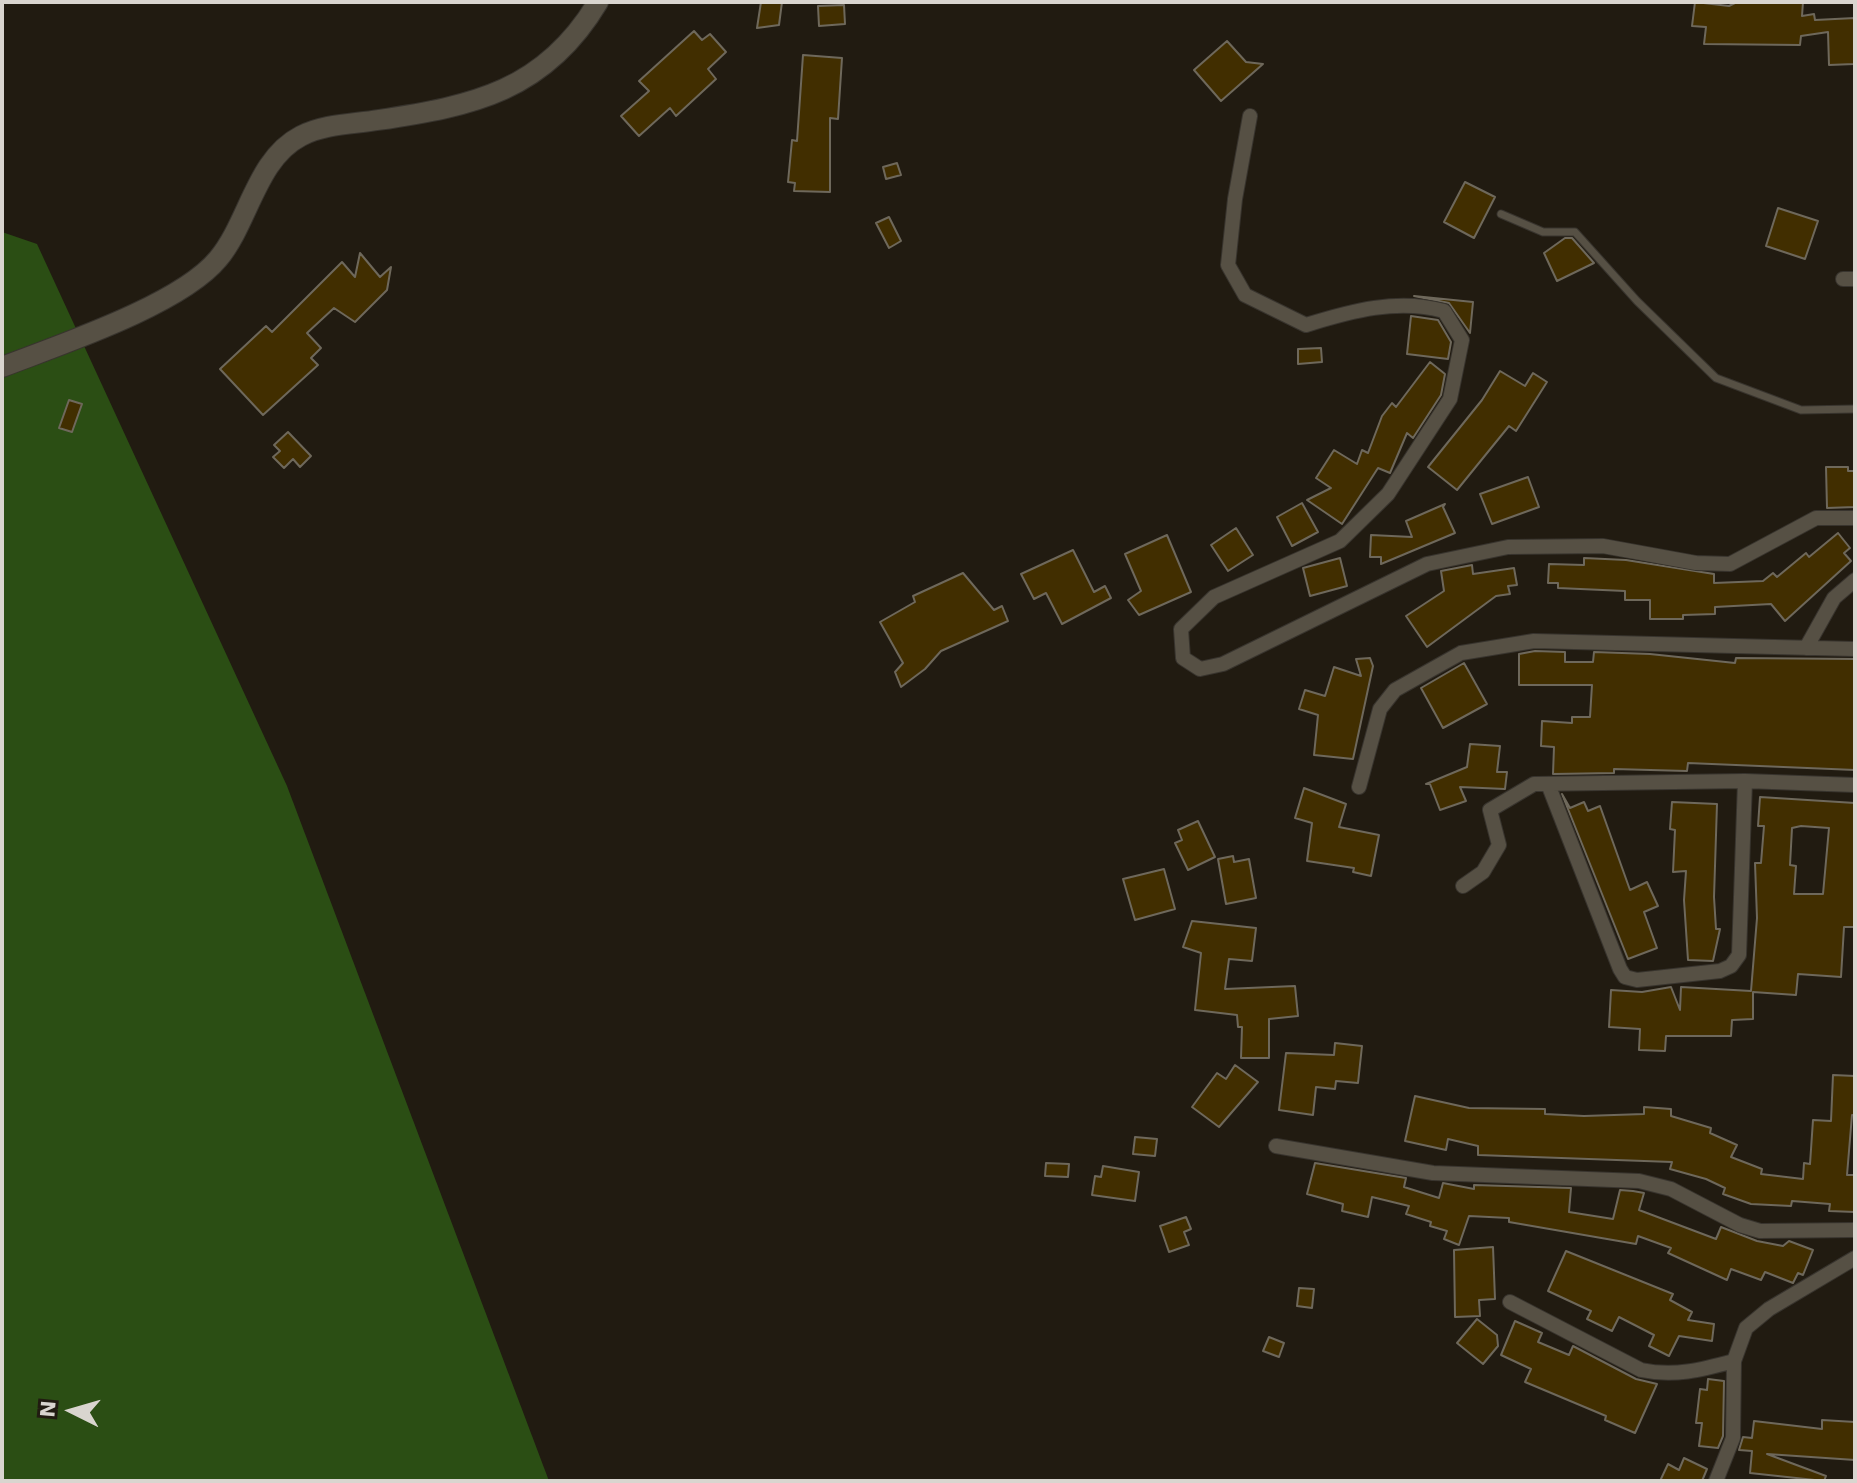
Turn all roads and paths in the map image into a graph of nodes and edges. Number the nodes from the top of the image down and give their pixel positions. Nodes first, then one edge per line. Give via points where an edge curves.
1 (598, 2) edge
2 (1250, 116) dead end
3 (1501, 214) dead end
4 (2, 367) edge
5 (1855, 409) edge
6 (1855, 518) edge
7 (1855, 580) edge
8 (1806, 648) junction
9 (1855, 649) edge
10 (1745, 781) junction
11 (1548, 784) junction
12 (1855, 785) edge
13 (1359, 787) dead end
14 (1463, 886) dead end
15 (1276, 1146) dead end
16 (1855, 1230) edge
17 (1855, 1258) edge
18 (1510, 1302) dead end
19 (1734, 1361) junction
20 (1716, 1481) edge

1 - 4 main road via 567,45 501,93 435,112 316,130 287,144 268,166 231,241 202,275 161,300
2 - 6 street via 1228,265 1245,295 1306,325 1352,311 1418,304 1444,311 1462,340 1450,399 1388,494 1340,541 1214,597 1181,629 1183,658 1191,664 1200,669 1223,664 1427,564 1508,547 1603,546 1730,564 1816,518
3 - 5 lane via 1543,232 1575,232 1716,378 1801,410
7 - 8 street via 1834,598
8 - 9 street
8 - 13 street via 1534,641 1461,653 1416,675 1380,709
10 - 11 street
10 - 11 street via 1739,955 1720,971 1637,980 1625,977 1620,969
10 - 12 street
11 - 14 street via 1534,784 1490,810 1499,845 1483,872
15 - 16 street via 1433,1173 1639,1181 1671,1189 1760,1231
17 - 19 street via 1746,1328
18 - 19 street via 1641,1370 1686,1374
19 - 20 street via 1733,1438

